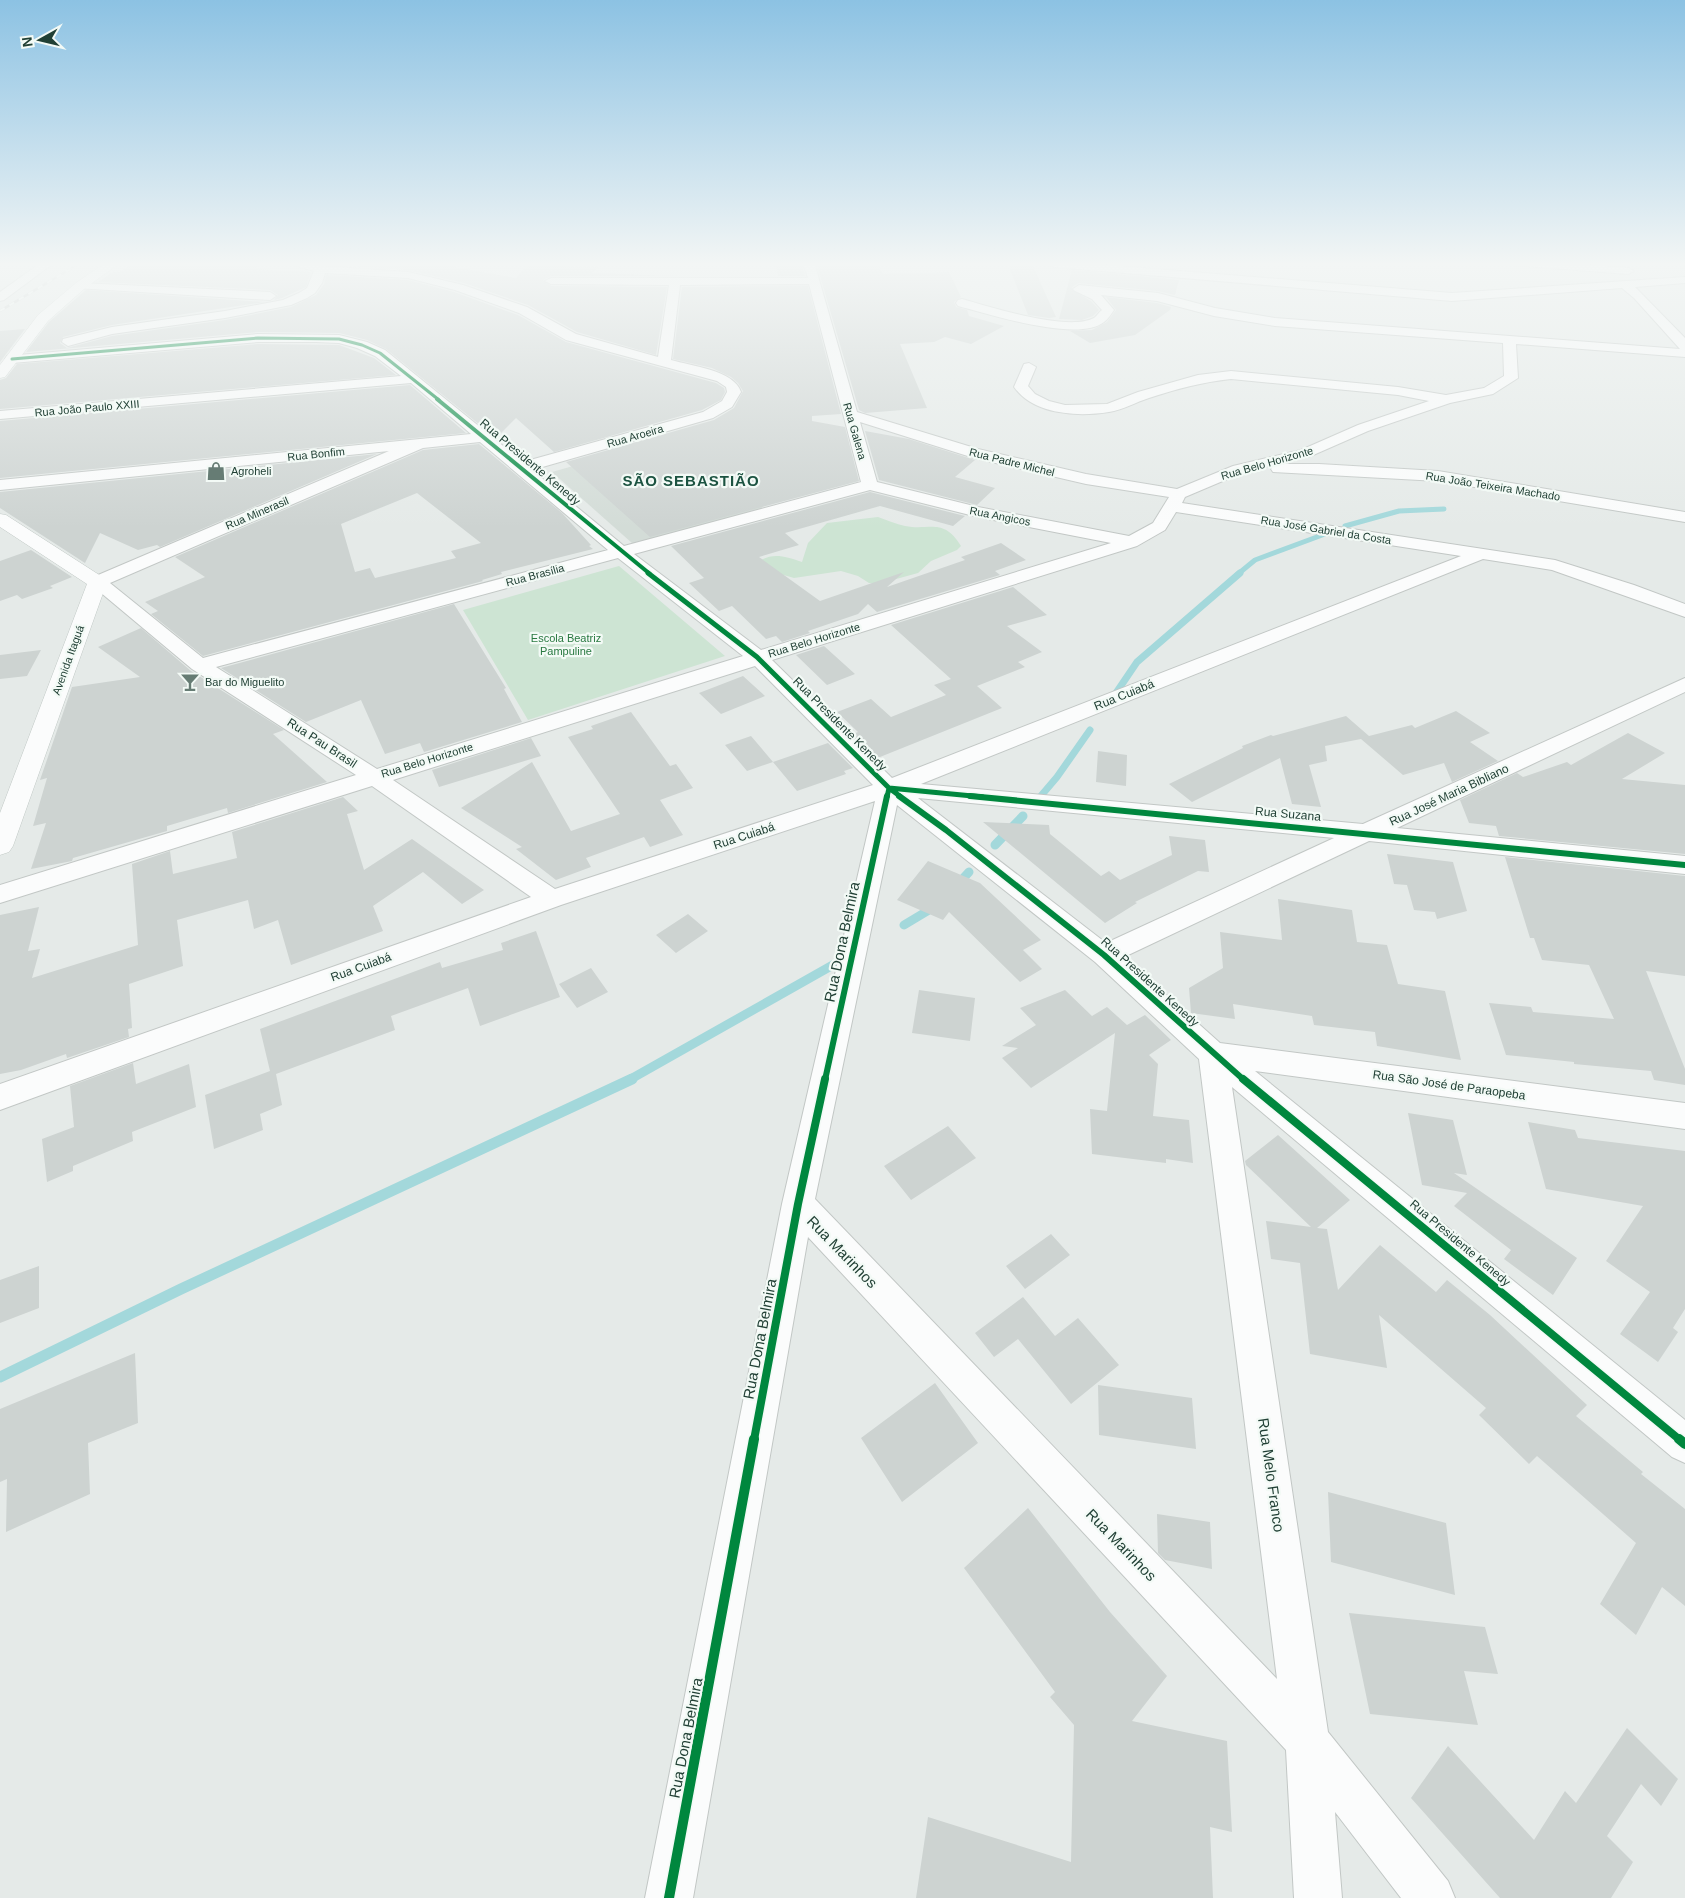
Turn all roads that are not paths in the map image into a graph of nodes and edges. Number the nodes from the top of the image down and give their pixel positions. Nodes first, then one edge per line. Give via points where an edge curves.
1 (22, 351) edge
2 (45, 351) edge
3 (140, 351) edge
4 (373, 351) edge
5 (624, 351) edge
6 (665, 351) edge
7 (833, 351) edge
8 (1510, 351) edge
9 (1652, 351) edge
10 (1685, 353) edge
11 (664, 361) junction
12 (13, 364) edge
13 (1029, 368) dead end
14 (414, 379) junction
15 (1447, 399) junction
16 (850, 414) junction
17 (0, 415) edge
18 (483, 437) junction
19 (418, 444) junction
20 (521, 468) junction
21 (1239, 469) junction
22 (870, 485) junction
23 (0, 486) edge
24 (1175, 500) junction
25 (1685, 517) edge
26 (0, 520) edge
27 (1132, 542) junction
28 (621, 552) junction
29 (1481, 554) junction
30 (97, 582) junction
31 (1685, 611) edge
32 (757, 658) junction
33 (200, 665) junction
34 (1685, 684) edge
35 (374, 777) junction
36 (889, 788) junction
37 (1368, 833) junction
38 (0, 846) edge
39 (1685, 865) edge
40 (0, 894) edge
41 (552, 899) junction
42 (1104, 955) junction
43 (1213, 1054) junction
44 (0, 1097) edge
45 (1685, 1116) edge
46 (798, 1204) junction
47 (1685, 1444) edge
48 (1307, 1741) junction
49 (669, 1898) edge
50 (1318, 1898) edge
51 (1432, 1898) edge

1 - 12 main road
2 - 12 street
3 - 12 street, Rua Presidente Kenedy
4 - 14 street, Rua Presidente Kenedy
5 - 11 street
6 - 11 street
7 - 16 street, Rua Galena
8 - 15 street, Rua Belo Horizonte via 1511,378 1488,391
9 - 10 street
11 - 20 street, Rua Aroeira via 722,378 734,392 727,404 708,415
13 - 15 street via 1021,387 1030,398 1064,409 1109,408 1203,378 1231,375 1398,391
14 - 17 street, Rua João Paulo XXIII
14 - 18 street, Rua Presidente Kenedy
15 - 21 street, Rua Belo Horizonte via 1363,428 1306,453
16 - 22 street, Rua Galena
16 - 24 street, Rua Padre Michel via 974,453
18 - 19 street, Rua Bonfim
18 - 20 street, Rua Presidente Kenedy
19 - 23 street, Rua Bonfim
19 - 30 street, Rua Minerasil
20 - 28 street, Rua Presidente Kenedy
21 - 24 street, Rua Belo Horizonte
21 - 25 street, Rua João Teixeira Machado via 1319,469 1438,476
22 - 27 street, Rua Angicos via 978,512
22 - 28 street, Rua Brasília
24 - 27 street, Rua Belo Horizonte via 1159,526
24 - 29 street, Rua José Gabriel da Costa
26 - 30 main road
27 - 32 street, Rua Belo Horizonte
28 - 32 street, Rua Presidente Kenedy
28 - 33 street, Rua Brasília
29 - 31 street, Rua José Gabriel da Costa via 1555,565
29 - 36 street, Rua Cuiabá
30 - 33 street, Rua Pau Brasil
30 - 38 main road, Avenida Itaguá
32 - 35 street, Rua Belo Horizonte
32 - 36 street, Rua Presidente Kenedy
33 - 35 street, Rua Pau Brasil
34 - 37 street, Rua José Maria Bibliano
35 - 40 street, Rua Belo Horizonte
35 - 41 street, Rua Pau Brasil
36 - 37 street, Rua Suzana
36 - 41 street, Rua Cuiabá
36 - 42 street, Rua Presidente Kenedy
36 - 46 street, Rua Dona Belmira
37 - 39 street, Rua Suzana
37 - 42 street, Rua José Maria Bibliano
41 - 44 street, Rua Cuiabá
42 - 43 street, Rua Presidente Kenedy
43 - 45 street, Rua São José de Paraopeba
43 - 47 street, Rua Presidente Kenedy
43 - 48 street, Rua Melo Franco
46 - 48 street, Rua Marinhos
46 - 49 street, Rua Dona Belmira
48 - 50 street, Rua Melo Franco
48 - 51 street, Rua Marinhos

